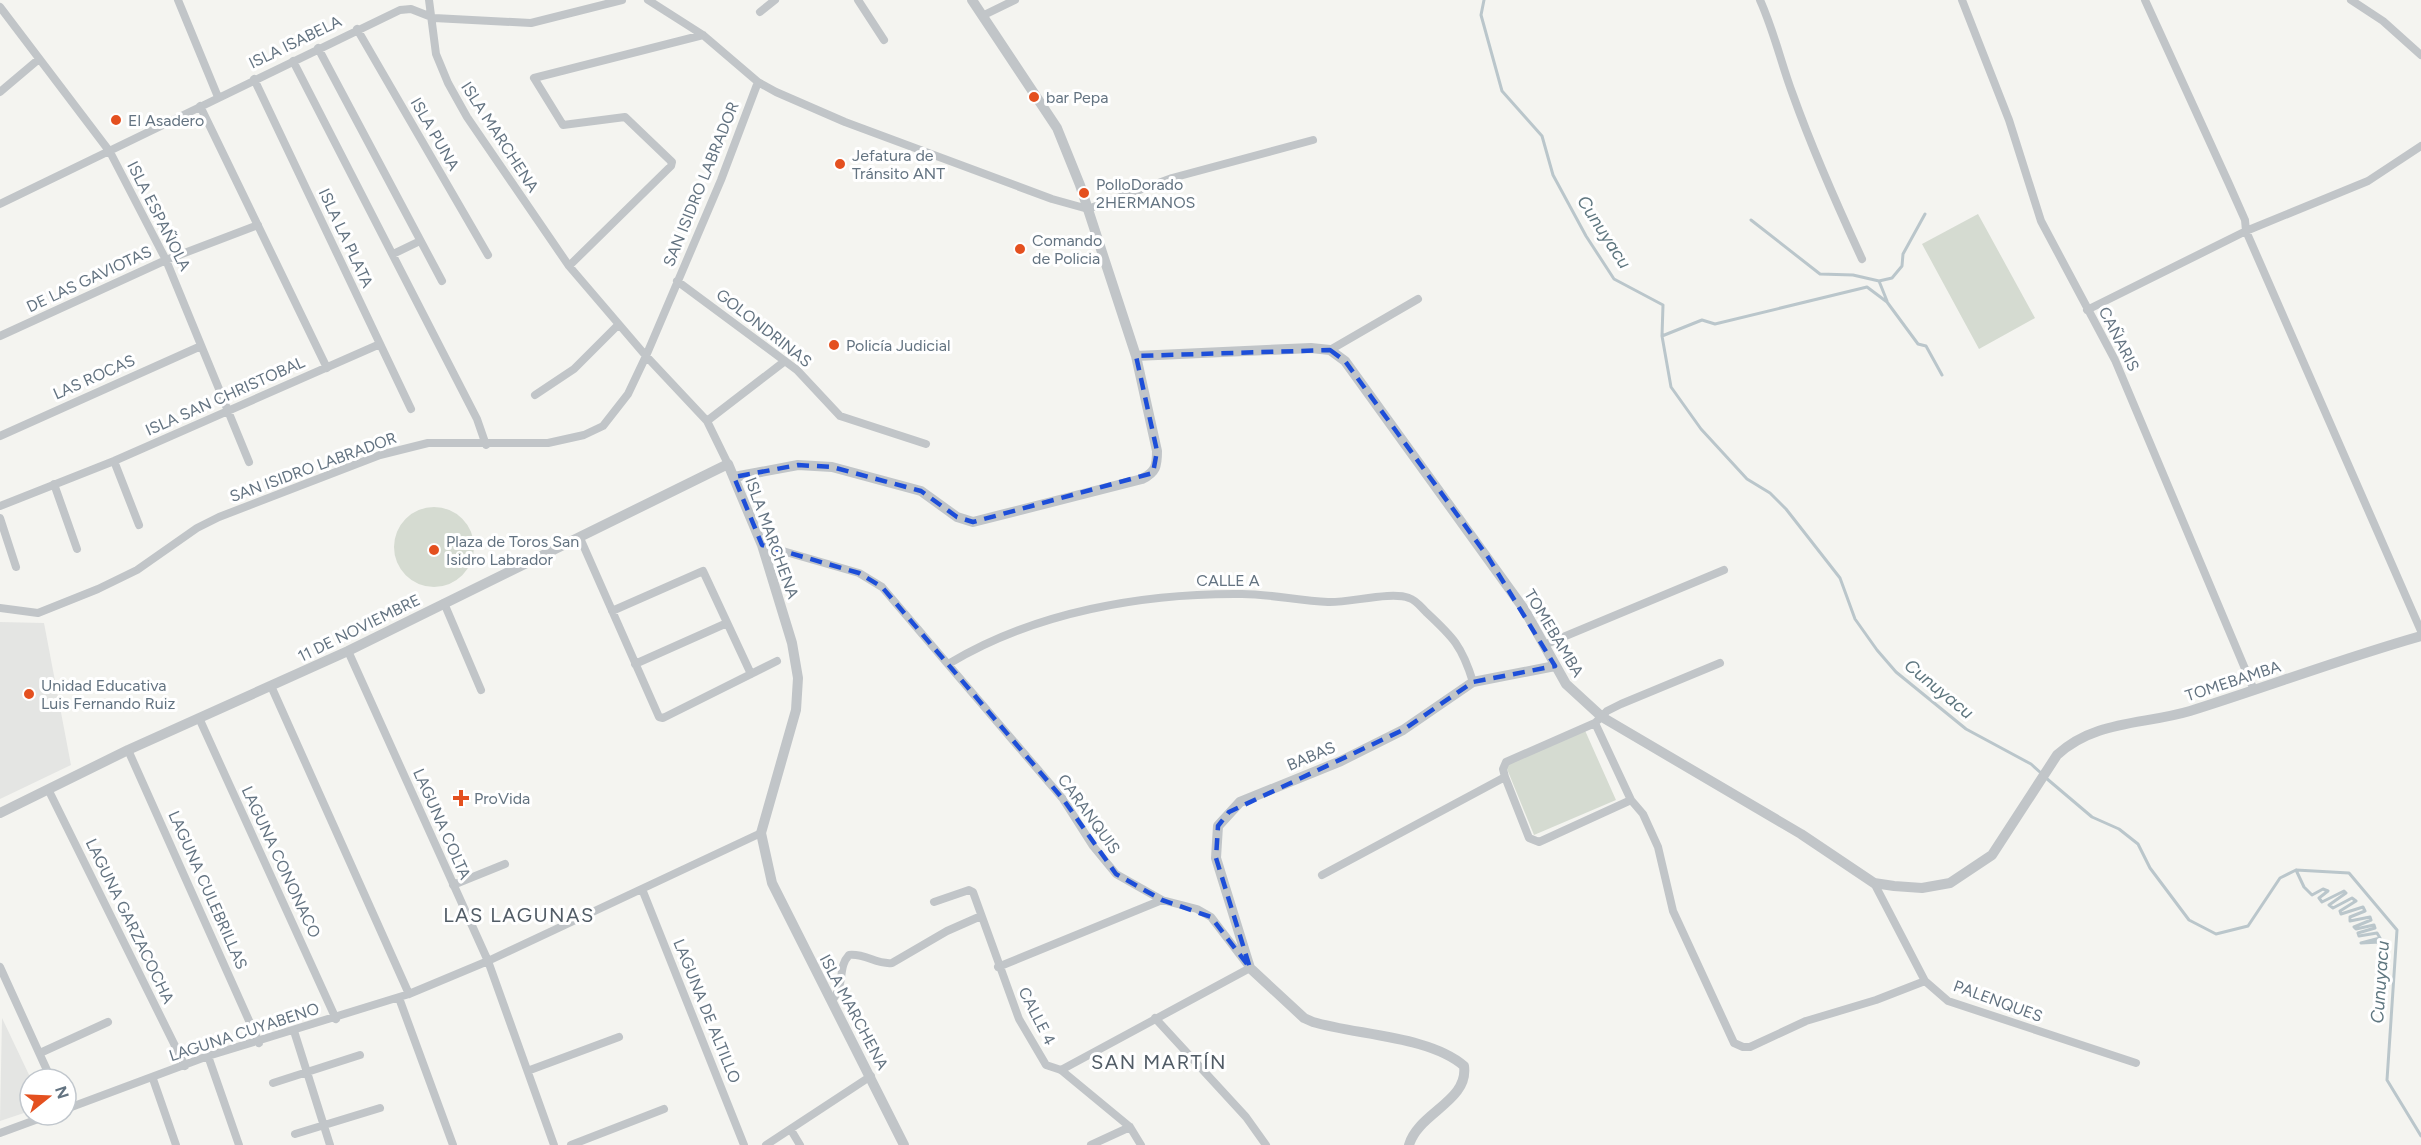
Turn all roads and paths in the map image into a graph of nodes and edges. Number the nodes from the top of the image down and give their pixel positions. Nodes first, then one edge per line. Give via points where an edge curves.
1 (178, 0) edge
2 (429, 0) edge
3 (622, 0) edge
4 (648, 0) edge
5 (775, 0) edge
6 (858, 0) edge
7 (972, 0) edge
8 (1015, 0) edge
9 (1760, 0) edge
10 (1962, 0) edge
11 (2145, 0) edge
12 (2351, 0) edge
13 (0, 7) edge
14 (760, 12) dead end
15 (982, 16) junction
16 (434, 18) junction
17 (357, 29) junction
18 (703, 36) junction
19 (884, 40) dead end
20 (318, 48) junction
21 (2421, 55) edge
22 (39, 59) junction
23 (293, 61) junction
24 (255, 79) junction
25 (758, 82) junction
26 (0, 92) edge
27 (218, 97) junction
28 (200, 106) junction
29 (1313, 140) dead end
30 (2421, 146) edge
31 (110, 152) junction
32 (0, 204) edge
33 (1088, 209) junction
34 (258, 225) junction
35 (2246, 231) junction
36 (420, 241) junction
37 (393, 254) junction
38 (488, 255) dead end
39 (1863, 259) dead end
40 (166, 260) junction
41 (569, 266) junction
42 (442, 281) dead end
43 (677, 281) junction
44 (1418, 298) dead end
45 (2087, 310) junction
46 (618, 325) junction
47 (0, 336) edge
48 (380, 344) junction
49 (201, 346) junction
50 (1330, 350) junction
51 (646, 356) junction
52 (1136, 356) junction
53 (784, 361) junction
54 (327, 368) junction
55 (536, 395) dead end
56 (411, 409) dead end
57 (228, 412) junction
58 (707, 421) junction
59 (0, 435) edge
60 (486, 444) junction
61 (927, 444) dead end
62 (114, 461) junction
63 (249, 462) dead end
64 (728, 464) junction
65 (734, 477) junction
66 (54, 484) junction
67 (0, 506) edge
68 (0, 518) edge
69 (139, 525) dead end
70 (580, 538) junction
71 (762, 545) junction
72 (77, 549) dead end
73 (16, 567) dead end
74 (1724, 570) dead end
75 (444, 603) junction
76 (0, 608) edge
77 (612, 611) junction
78 (727, 623) junction
79 (2421, 633) edge
80 (1544, 645) junction
81 (348, 651) junction
82 (777, 661) dead end
83 (950, 663) junction
84 (1720, 663) dead end
85 (635, 664) junction
86 (1555, 666) junction
87 (751, 674) junction
88 (1473, 682) junction
89 (271, 686) junction
90 (481, 690) dead end
91 (2254, 690) junction
92 (199, 718) junction
93 (1598, 720) junction
94 (128, 750) junction
95 (1504, 777) junction
96 (48, 789) junction
97 (1631, 800) junction
98 (0, 813) edge
99 (762, 833) junction
100 (505, 864) dead end
101 (1322, 874) dead end
102 (1874, 883) junction
103 (453, 885) junction
104 (642, 889) junction
105 (1162, 900) junction
106 (934, 902) dead end
107 (981, 916) junction
108 (488, 961) junction
109 (0, 967) edge
110 (998, 967) junction
111 (1250, 968) junction
112 (1925, 981) junction
113 (410, 994) junction
114 (399, 998) junction
115 (832, 1001) junction
116 (336, 1018) junction
117 (1155, 1018) junction
118 (108, 1022) dead end
119 (294, 1031) junction
120 (619, 1037) dead end
121 (259, 1043) junction
122 (40, 1053) junction
123 (360, 1055) dead end
124 (208, 1056) junction
125 (2136, 1063) dead end
126 (185, 1066) junction
127 (46, 1067) edge
128 (530, 1070) junction
129 (1061, 1070) junction
130 (307, 1072) junction
131 (871, 1076) junction
132 (153, 1078) junction
133 (273, 1083) dead end
134 (78, 1105) edge
135 (380, 1107) dead end
136 (664, 1109) dead end
137 (324, 1125) junction
138 (18, 1127) edge
139 (1130, 1127) junction
140 (791, 1130) junction
141 (0, 1133) edge
142 (295, 1134) dead end
143 (176, 1145) edge
144 (239, 1145) edge
145 (330, 1145) edge
146 (453, 1145) edge
147 (554, 1145) edge
148 (571, 1145) edge
149 (744, 1145) edge
150 (765, 1145) edge
151 (800, 1145) edge
152 (904, 1145) edge
153 (1091, 1145) edge
154 (1141, 1145) edge
155 (1266, 1145) edge
156 (1409, 1145) edge

1 - 27 street
2 - 16 street, ISLA MARCHENA
3 - 16 street, ISLA ISABELA via 531,23
4 - 18 street
5 - 14 street
6 - 19 street
7 - 15 street
8 - 15 street
9 - 39 street via 1828,188
10 - 45 street, CAÑARIS via 2009,120 2041,221
11 - 35 street via 2245,220
12 - 21 street via 2383,21
13 - 22 street, ISLA ESPAÑOLA
15 - 33 street via 1056,128
16 - 17 street, ISLA ISABELA via 411,9 400,10
16 - 41 street, ISLA MARCHENA via 436,54 452,92
17 - 20 street, ISLA ISABELA
17 - 38 street, ISLA PUNA
18 - 25 street
18 - 41 street via 534,78 563,125 625,117 672,162
20 - 23 street, ISLA ISABELA
20 - 36 street
22 - 26 street
22 - 31 street, ISLA ESPAÑOLA
23 - 24 street, ISLA ISABELA
23 - 37 street
24 - 27 street, ISLA ISABELA
24 - 48 street, ISLA LA PLATA
25 - 33 street via 853,125
25 - 43 street, SAN ISIDRO LABRADOR via 722,180
27 - 28 street, ISLA ISABELA
28 - 31 street, ISLA ISABELA
28 - 34 street, ISLA SAN CHRISTOBAL
29 - 33 street via 1172,178
30 - 35 street via 2368,181
31 - 32 street, ISLA ISABELA
31 - 40 street, ISLA ESPAÑOLA
33 - 52 street
34 - 40 street, DE LAS GAVIOTAS
34 - 54 street, ISLA SAN CHRISTOBAL
35 - 45 street
35 - 79 street
36 - 37 street
36 - 42 street
37 - 60 street
40 - 47 street, DE LAS GAVIOTAS
40 - 49 street, ISLA ESPAÑOLA
41 - 46 street, ISLA MARCHENA
43 - 51 street, SAN ISIDRO LABRADOR
43 - 53 street, GOLONDRINAS
44 - 50 street
45 - 91 street, CAÑARIS via 2115,360
46 - 51 street, ISLA MARCHENA
46 - 55 street via 574,369
48 - 54 street
48 - 56 street, ISLA LA PLATA
49 - 57 street, ISLA ESPAÑOLA
49 - 59 street, LAS ROCAS
50 - 52 street
50 - 80 street, TOMEBAMBA via 1345,361 1488,557
51 - 58 street, ISLA MARCHENA
51 - 60 street, SAN ISIDRO LABRADOR via 628,394 603,426 548,443
52 - 65 street via 1157,451 1157,466 1142,479 973,522 957,517 921,491 832,467 798,465
53 - 58 street
53 - 61 street, GOLONDRINAS via 840,416
54 - 57 street, ISLA SAN CHRISTOBAL
57 - 62 street, ISLA SAN CHRISTOBAL
57 - 63 street, ISLA ESPAÑOLA
58 - 64 street, ISLA MARCHENA
60 - 76 street, SAN ISIDRO LABRADOR via 428,443 380,455 219,517 137,570 38,614
62 - 66 street, ISLA SAN CHRISTOBAL
62 - 69 street
64 - 65 street, ISLA MARCHENA
64 - 70 street, 11 DE NOVIEMBRE
65 - 71 street, ISLA MARCHENA
66 - 67 street, ISLA SAN CHRISTOBAL
66 - 72 street
68 - 73 street
70 - 75 street, 11 DE NOVIEMBRE
70 - 77 street
71 - 83 street, CARANQUIS via 859,573 882,587
71 - 99 street, ISLA MARCHENA via 792,644 798,678 796,710
74 - 80 street
75 - 81 street, 11 DE NOVIEMBRE
75 - 90 street
77 - 78 street via 703,572
77 - 85 street
78 - 85 street
78 - 87 street
79 - 91 street, TOMEBAMBA
80 - 86 street, TOMEBAMBA
81 - 89 street, 11 DE NOVIEMBRE
81 - 103 street, LAGUNA COLTA
82 - 87 street
83 - 88 street, CALLE A via 1045,621 1159,598 1244,594 1330,602 1398,596 1417,602 1451,633
83 - 105 street, CARANQUIS via 1063,799 1104,861 1116,874
84 - 93 street via 1621,704
85 - 87 street via 656,715 663,718
86 - 88 street, BABAS
86 - 93 street, TOMEBAMBA
88 - 111 street, BABAS via 1403,730 1341,761 1240,802 1218,826 1216,858
89 - 92 street, 11 DE NOVIEMBRE
89 - 113 street
91 - 102 street, TOMEBAMBA via 2187,712 2122,723 2087,734 2057,755 1992,855 1974,869 1950,883 1922,888
92 - 94 street, 11 DE NOVIEMBRE
92 - 116 street, LAGUNA CONONACO
93 - 95 street via 1510,759 1504,765
93 - 97 street
93 - 102 street, TOMEBAMBA via 1801,834
94 - 96 street, 11 DE NOVIEMBRE
94 - 121 street, LAGUNA CULEBRILLAS
95 - 97 street via 1533,842 1539,843
95 - 101 street
96 - 98 street, 11 DE NOVIEMBRE
96 - 126 street, LAGUNA GARZACOCHA
97 - 112 street via 1643,814 1658,847 1673,911 1734,1042 1750,1047 1806,1021
99 - 104 street, LAGUNA CUYABENO
99 - 115 street, ISLA MARCHENA via 772,883
100 - 103 street
102 - 112 street, PALENQUES
103 - 108 street, LAGUNA COLTA
104 - 108 street, LAGUNA CUYABENO
104 - 149 street, LAGUNA DE ALTILLO
105 - 110 street
105 - 111 street, CARANQUIS via 1211,917
106 - 107 street, CALLE 4 via 969,890
107 - 110 street, CALLE 4
107 - 115 street via 892,963 849,955 844,962 840,990
108 - 113 street, LAGUNA CUYABENO
108 - 128 street, LAGUNA COLTA
109 - 122 street
110 - 129 street, CALLE 4 via 1019,1019 1046,1065
111 - 117 street
111 - 156 street, CARANQUIS via 1304,1018 1400,1040 1453,1056 1464,1066 1466,1079 1415,1131
112 - 125 street, PALENQUES via 1948,1001 1973,1011
113 - 114 street, LAGUNA CUYABENO
114 - 116 street, LAGUNA CUYABENO
114 - 146 street
115 - 131 street, ISLA MARCHENA
116 - 119 street, LAGUNA CUYABENO
117 - 129 street
117 - 155 street via 1246,1117
118 - 122 street
119 - 121 street, LAGUNA CUYABENO
119 - 130 street
120 - 128 street
121 - 124 street, LAGUNA CUYABENO
122 - 127 street
123 - 130 street
124 - 126 street, LAGUNA CUYABENO
124 - 144 street
126 - 132 street, LAGUNA CUYABENO
128 - 147 street, LAGUNA COLTA
129 - 139 street, CALLE 4
130 - 133 street
130 - 137 street
131 - 140 street
131 - 152 street, ISLA MARCHENA
132 - 134 street, LAGUNA CUYABENO
132 - 143 street
135 - 137 street
136 - 148 street
137 - 142 street
137 - 145 street
138 - 141 street
139 - 153 street
139 - 154 street, CALLE 4
140 - 150 street
140 - 151 street

